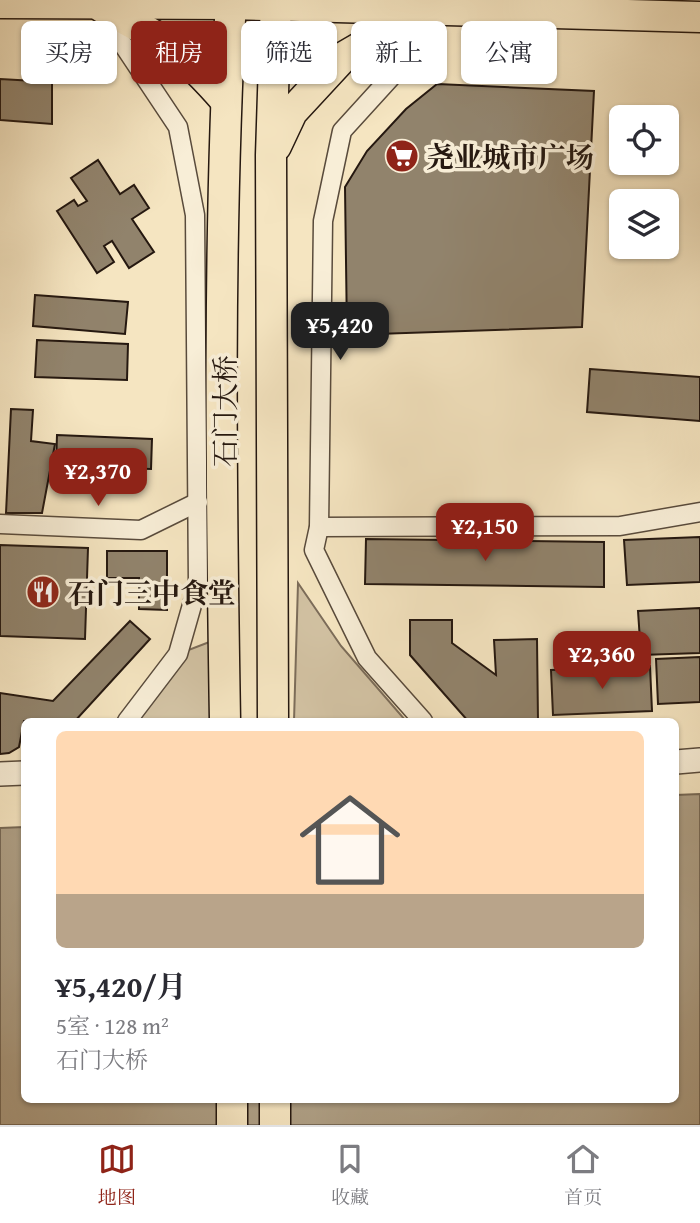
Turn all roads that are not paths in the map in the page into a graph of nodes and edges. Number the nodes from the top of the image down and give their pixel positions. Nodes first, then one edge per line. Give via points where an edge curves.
1 (231, 2) edge
2 (0, 3) edge
3 (275, 3) edge
4 (96, 4) junction
5 (423, 11) junction
6 (700, 16) edge
7 (226, 101) junction
8 (271, 155) junction
9 (198, 502) junction
10 (700, 512) edge
11 (0, 524) edge
12 (319, 527) junction
13 (129, 718) edge
14 (225, 718) edge
15 (273, 718) edge
16 (420, 718) edge
17 (700, 760) edge
18 (679, 762) edge
19 (21, 773) edge
20 (0, 774) edge
21 (232, 1103) edge
22 (275, 1103) edge
23 (233, 1125) edge
24 (275, 1125) edge

1 - 3 main road
1 - 4 main road
1 - 7 main road, 石门大桥
2 - 4 main road
3 - 5 main road
3 - 8 main road, 石门大桥
4 - 7 main road via 160,37 195,65
4 - 9 street via 178,127 195,215
5 - 6 main road
5 - 8 main road via 342,58 292,113
5 - 12 street via 413,53 342,131 323,221
7 - 14 main road, 石门大桥
8 - 15 main road, 石门大桥
9 - 11 street via 141,530
9 - 13 street via 198,584 178,653
10 - 12 street via 620,526
12 - 16 street via 314,550 367,658
17 - 18 street
19 - 20 street
21 - 23 main road
22 - 24 main road

